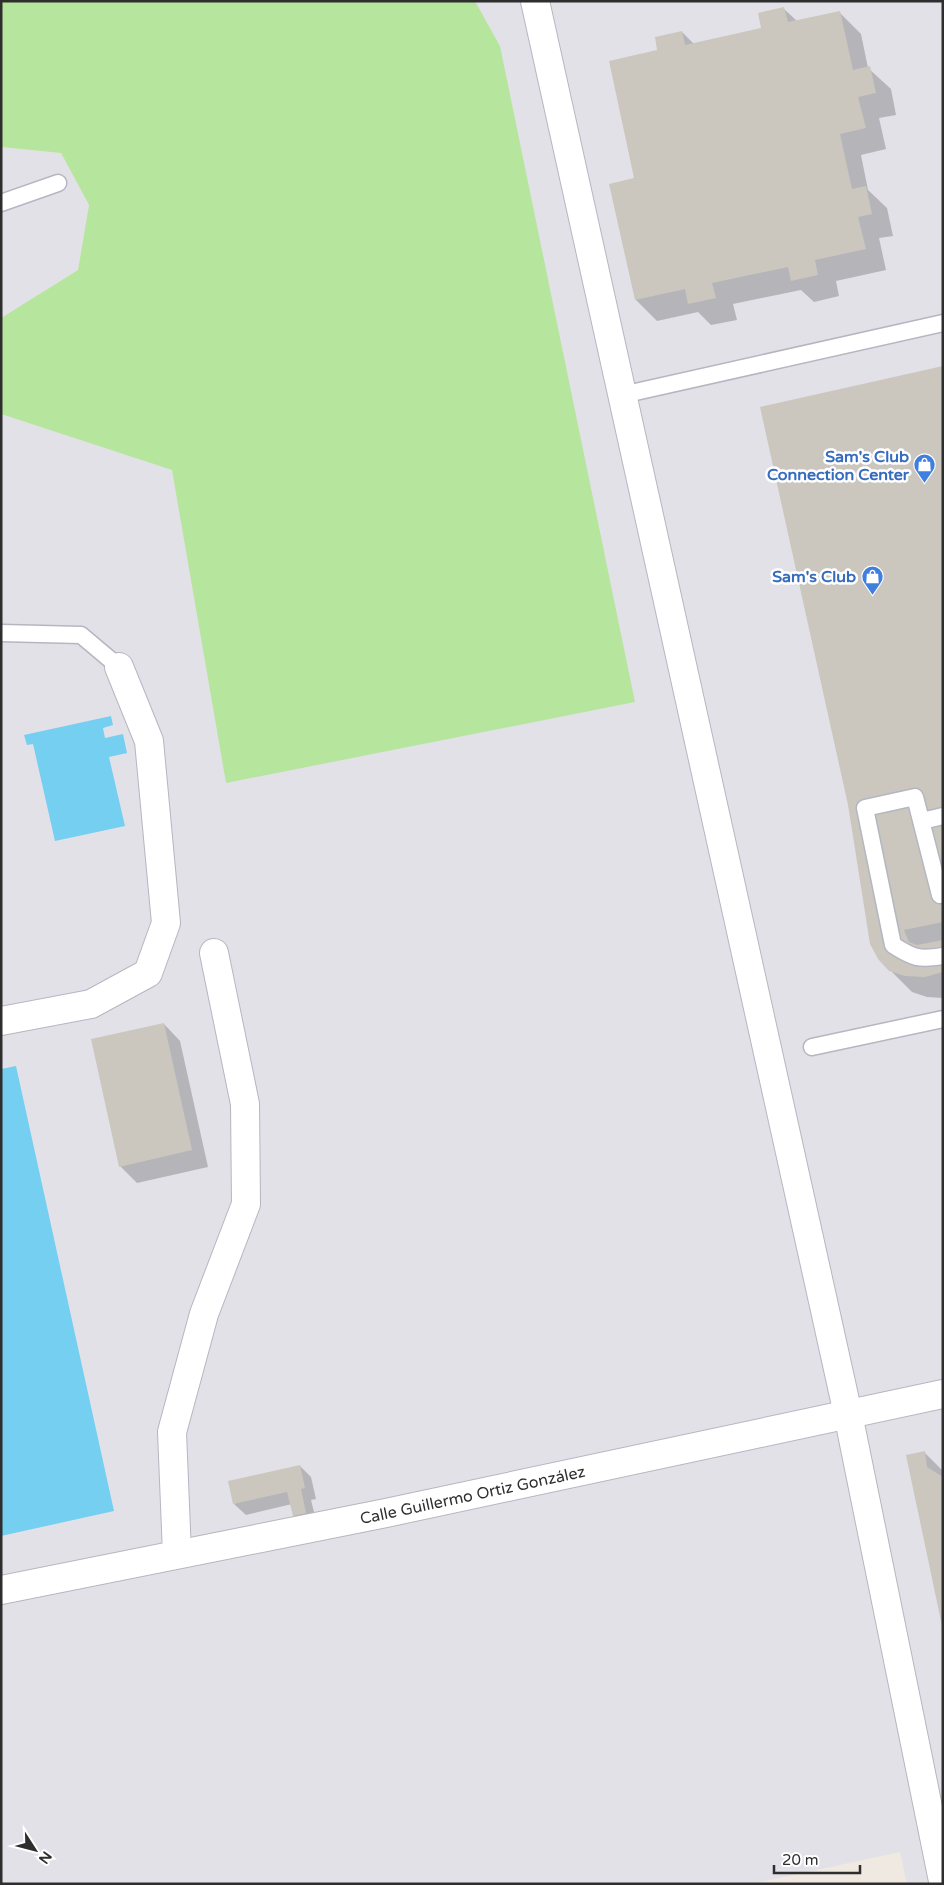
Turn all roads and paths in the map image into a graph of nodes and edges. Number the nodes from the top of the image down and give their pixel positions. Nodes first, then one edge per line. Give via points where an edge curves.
1 (535, 1) edge
2 (58, 184) dead end
3 (1, 204) edge
4 (943, 323) edge
5 (622, 395) junction
6 (1, 633) edge
7 (119, 668) joint
8 (943, 816) edge
9 (922, 821) junction
10 (943, 894) edge
11 (214, 953) dead end
12 (943, 956) edge
13 (943, 1019) edge
14 (1, 1021) edge
15 (812, 1047) dead end
16 (943, 1394) edge
17 (848, 1414) junction
18 (177, 1554) junction
19 (1, 1590) edge
20 (943, 1882) edge

1 - 5 street
2 - 3 lane
4 - 5 lane
5 - 17 street
6 - 7 lane via 81,634
7 - 14 street via 149,740 166,923 148,973 91,1004
8 - 9 lane
9 - 10 lane via 940,895
9 - 12 lane via 915,797 865,808 892,945 912,957
11 - 18 street via 245,1104 246,1204 204,1314 172,1432
13 - 15 lane
16 - 17 street, Calle Guillermo Ortiz González
17 - 18 street, Calle Guillermo Ortiz González via 396,1511
17 - 20 street
18 - 19 street, Calle Guillermo Ortiz González

